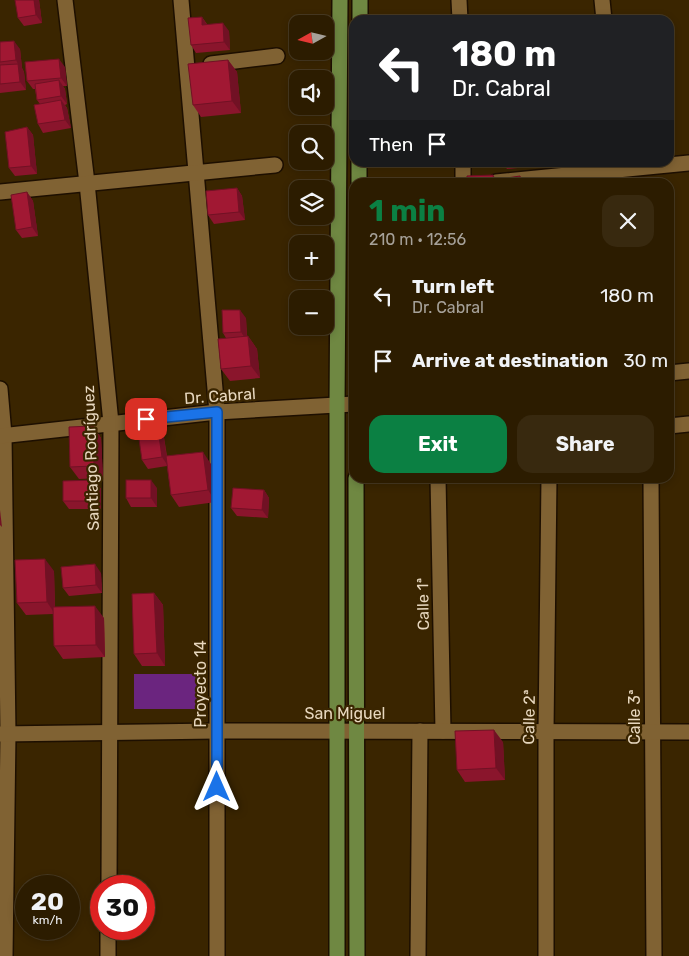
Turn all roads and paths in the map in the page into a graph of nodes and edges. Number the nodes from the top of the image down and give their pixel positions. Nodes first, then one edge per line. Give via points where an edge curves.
1 (66, 0) edge
2 (181, 0) edge
3 (340, 0) edge
4 (360, 0) edge
5 (459, 0) edge
6 (602, 0) edge
7 (360, 15) edge
8 (460, 15) edge
9 (604, 15) edge
10 (277, 56) dead end
11 (187, 67) junction
12 (689, 163) edge
13 (275, 165) dead end
14 (674, 165) edge
15 (659, 167) edge
16 (196, 172) junction
17 (621, 172) edge
18 (546, 178) edge
19 (87, 183) junction
20 (0, 192) edge
21 (689, 370) edge
22 (674, 372) edge
23 (0, 389) edge
24 (349, 405) edge
25 (337, 406) junction
26 (217, 412) junction
27 (111, 423) junction
28 (689, 424) edge
29 (674, 426) edge
30 (2, 435) edge
31 (356, 483) edge
32 (438, 483) edge
33 (549, 483) edge
34 (651, 483) edge
35 (443, 730) junction
36 (111, 731) junction
37 (217, 731) junction
38 (337, 731) junction
39 (356, 731) junction
40 (420, 731) junction
41 (546, 731) junction
42 (652, 732) junction
43 (689, 732) edge
44 (4, 734) edge
45 (109, 875) edge
46 (108, 940) edge
47 (4, 956) edge
48 (108, 956) edge
49 (216, 956) edge
50 (337, 956) edge
51 (356, 956) edge
52 (418, 956) edge
53 (546, 956) edge
54 (654, 956) edge

1 - 19 street, Santiago Rodríguez
2 - 11 street, Proyecto 14
3 - 25 main road
4 - 7 main road
5 - 8 street
6 - 9 street
10 - 11 street
11 - 16 street, Proyecto 14
12 - 14 street
13 - 16 street
15 - 17 street
16 - 19 street
16 - 26 street, Proyecto 14
17 - 18 street
19 - 20 street
19 - 27 street, Santiago Rodríguez
21 - 22 street
23 - 30 street
24 - 25 street, Dr. Cabral
25 - 26 street, Dr. Cabral
25 - 38 main road
26 - 27 street, Dr. Cabral
26 - 37 street, Proyecto 14
27 - 30 street, Dr. Cabral
27 - 36 street, Santiago Rodríguez
28 - 29 street
30 - 44 street
31 - 39 main road
32 - 35 street, Calle 1ª
33 - 41 street, Calle 2ª
34 - 42 street, Calle 3ª
35 - 40 street, San Miguel
35 - 41 street, San Miguel
36 - 37 street, San Miguel
36 - 44 street, San Miguel
36 - 45 street, Santiago Rodríguez
37 - 38 street, San Miguel
37 - 49 street, Proyecto 14
38 - 39 street, San Miguel
38 - 50 main road
39 - 40 street, San Miguel
39 - 51 main road
40 - 52 street
41 - 42 street, San Miguel
41 - 53 street, Calle 2ª
42 - 43 street, San Miguel
42 - 54 street, Calle 3ª
44 - 47 street
46 - 48 street

